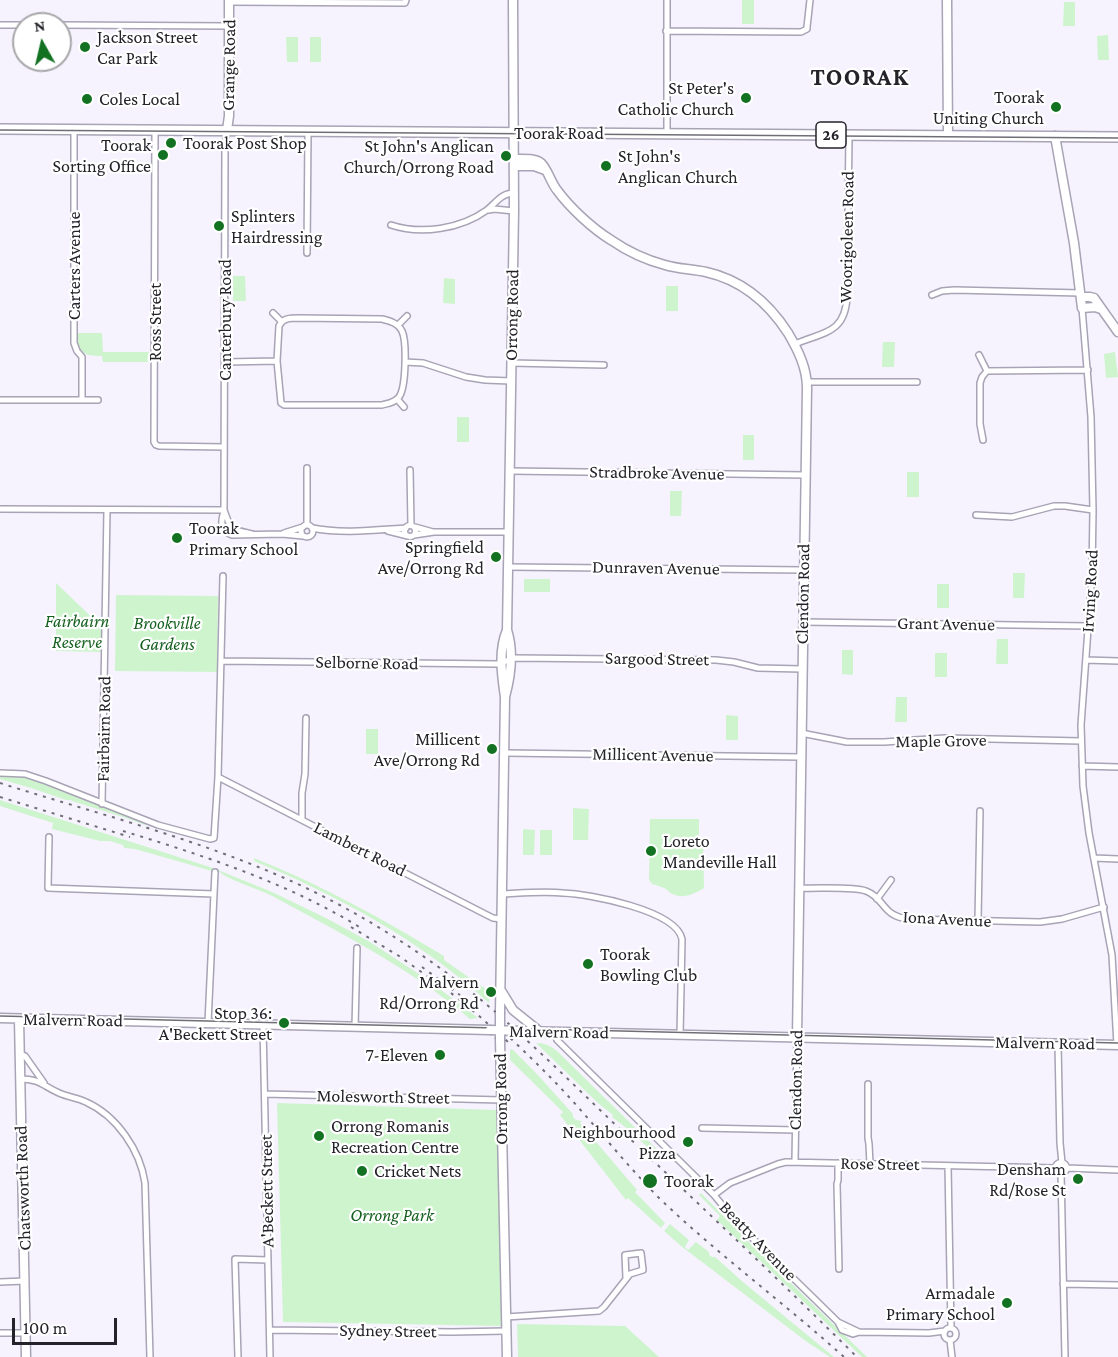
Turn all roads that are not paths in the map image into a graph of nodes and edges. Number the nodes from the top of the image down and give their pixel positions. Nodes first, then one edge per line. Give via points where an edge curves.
1 (406, 0) edge
2 (513, 0) edge
3 (667, 0) edge
4 (810, 0) edge
5 (947, 0) edge
6 (229, 1) edge
7 (72, 25) edge
8 (229, 26) junction
9 (666, 31) junction
10 (0, 129) edge
11 (74, 129) junction
12 (155, 130) junction
13 (227, 130) junction
14 (308, 131) junction
15 (514, 133) junction
16 (667, 134) junction
17 (849, 135) junction
18 (948, 135) junction
19 (1056, 136) junction
20 (1118, 136) edge
21 (514, 163) junction
22 (514, 193) junction
23 (487, 210) junction
24 (514, 211) junction
25 (391, 225) dead end
26 (307, 253) dead end
27 (1081, 295) junction
28 (932, 296) dead end
29 (1082, 308) junction
30 (1101, 309) junction
31 (273, 313) dead end
32 (407, 316) dead end
33 (282, 321) junction
34 (398, 325) junction
35 (1118, 332) edge
36 (795, 344) junction
37 (979, 355) dead end
38 (277, 361) junction
39 (225, 362) junction
40 (405, 362) junction
41 (511, 363) junction
42 (604, 365) dead end
43 (1088, 370) junction
44 (987, 371) junction
45 (511, 381) junction
46 (807, 382) junction
47 (917, 382) dead end
48 (397, 399) junction
49 (0, 400) edge
50 (82, 400) junction
51 (98, 400) dead end
52 (281, 403) junction
53 (404, 407) dead end
54 (274, 410) dead end
55 (983, 440) dead end
56 (224, 447) junction
57 (307, 468) dead end
58 (410, 470) dead end
59 (509, 471) junction
60 (805, 475) junction
61 (0, 509) edge
62 (107, 510) junction
63 (224, 510) junction
64 (1093, 510) junction
65 (976, 515) dead end
66 (307, 527) junction
67 (410, 527) junction
68 (332, 530) junction
69 (387, 530) junction
70 (434, 532) junction
71 (508, 532) junction
72 (282, 534) junction
73 (411, 535) junction
74 (307, 536) junction
75 (508, 567) junction
76 (804, 570) junction
77 (223, 576) dead end
78 (803, 622) junction
79 (1088, 626) junction
80 (1086, 660) junction
81 (222, 661) junction
82 (506, 661) junction
83 (1118, 661) edge
84 (802, 669) junction
85 (306, 718) dead end
86 (801, 733) junction
87 (1081, 741) junction
88 (505, 753) junction
89 (801, 757) junction
90 (1082, 766) junction
91 (1118, 767) edge
92 (0, 773) edge
93 (218, 777) junction
94 (102, 804) junction
95 (980, 811) dead end
96 (302, 819) junction
97 (49, 837) dead end
98 (1094, 858) junction
99 (1118, 859) edge
100 (215, 872) dead end
101 (891, 880) dead end
102 (799, 888) junction
103 (214, 894) junction
104 (502, 894) junction
105 (877, 899) junction
106 (1104, 907) junction
107 (502, 919) junction
108 (978, 921) junction
109 (1109, 937) junction
110 (1118, 937) edge
111 (357, 948) dead end
112 (500, 989) junction
113 (0, 1018) edge
114 (19, 1019) junction
115 (208, 1023) junction
116 (263, 1024) junction
117 (355, 1027) junction
118 (539, 1031) junction
119 (555, 1032) junction
120 (500, 1034) junction
121 (680, 1035) junction
122 (797, 1037) junction
123 (1058, 1044) junction
124 (1117, 1045) edge
125 (20, 1054) junction
126 (20, 1079) junction
127 (45, 1084) junction
128 (868, 1084) dead end
129 (265, 1094) junction
130 (501, 1100) junction
131 (702, 1128) dead end
132 (795, 1130) junction
133 (795, 1162) junction
134 (838, 1163) junction
135 (1062, 1163) junction
136 (870, 1164) junction
137 (948, 1166) junction
138 (1054, 1168) junction
139 (1067, 1168) junction
140 (1118, 1170) edge
141 (1061, 1173) junction
142 (714, 1196) junction
143 (268, 1260) junction
144 (839, 1269) dead end
145 (630, 1271) dead end
146 (26, 1281) junction
147 (0, 1282) edge
148 (1063, 1284) junction
149 (1118, 1285) edge
150 (506, 1317) junction
151 (270, 1330) junction
152 (506, 1331) junction
153 (0, 1333) edge
154 (25, 1333) junction
155 (948, 1334) junction
156 (26, 1357) edge
157 (150, 1357) edge
158 (237, 1357) edge
159 (270, 1357) edge
160 (507, 1357) edge
161 (952, 1357) edge
162 (1065, 1357) edge

1 - 6 street
2 - 15 main road, Orrong Road
3 - 9 street
4 - 9 street via 807,29 801,32
5 - 18 main road
6 - 8 main road, Grange Road
7 - 8 street
8 - 13 main road, Grange Road
9 - 16 street
10 - 11 main road, Toorak Road / 26
11 - 12 main road, Toorak Road / 26
11 - 50 street, Carters Avenue via 74,343 82,357
12 - 13 main road, Toorak Road / 26
12 - 56 street, Ross Street via 154,441 159,446
13 - 14 main road, Toorak Road / 26
13 - 39 street, Canterbury Road
14 - 15 main road, Toorak Road / 26
14 - 26 street
15 - 16 main road, Toorak Road / 26
15 - 21 main road, Orrong Road
16 - 17 main road, Toorak Road / 26
17 - 18 main road, Toorak Road / 26
17 - 36 street, Woorigoleen Road via 845,314 828,332
18 - 19 main road, Toorak Road / 26
19 - 20 main road, Toorak Road / 26
19 - 27 main road, Irving Road
21 - 22 main road, Orrong Road
21 - 36 main road, Clendon Road via 541,164 560,194 584,218 632,252 667,266 717,275 750,291 763,300
22 - 23 street via 506,193
22 - 24 main road, Orrong Road
23 - 24 street
23 - 25 street via 435,229 412,230
24 - 41 main road, Orrong Road
27 - 28 street via 954,290
27 - 29 main road, Irving Road
27 - 30 main road via 1094,298
29 - 30 main road
29 - 43 street, Irving Road
30 - 35 main road
31 - 33 street
32 - 34 street
33 - 34 street via 382,319
33 - 38 street
34 - 40 street via 403,334
36 - 46 main road, Clendon Road
37 - 44 street
38 - 39 street
38 - 52 street
39 - 56 street, Canterbury Road
40 - 45 street via 423,363 466,377
40 - 48 street via 404,386
41 - 42 street
41 - 45 main road, Orrong Road
43 - 44 street
43 - 64 street, Irving Road
44 - 55 street via 981,383
45 - 59 main road, Orrong Road
46 - 47 street
46 - 60 main road, Clendon Road
48 - 52 street via 382,405
48 - 53 street
49 - 50 street
50 - 51 street
52 - 54 street
56 - 63 street, Canterbury Road
57 - 66 street
58 - 67 street
59 - 60 street, Stradbroke Avenue
59 - 71 main road, Orrong Road
60 - 76 main road, Clendon Road
61 - 62 street
62 - 63 street
62 - 94 street, Fairbairn Road
63 - 72 street via 232,529
64 - 65 street via 1054,506 1012,517
64 - 79 street, Irving Road
66 - 68 street
66 - 72 street
66 - 74 street via 301,533
66 - 74 street via 313,533
67 - 69 street
67 - 70 street
67 - 73 street via 416,532
67 - 73 street via 405,532
68 - 69 street
68 - 74 street
69 - 73 street
70 - 71 street
70 - 73 street
71 - 75 main road, Orrong Road
72 - 74 street
75 - 76 street, Dunraven Avenue
75 - 82 main road, Orrong Road via 507,630 511,643
76 - 78 main road, Clendon Road
77 - 81 street
78 - 79 street, Grant Avenue
78 - 84 main road, Clendon Road
79 - 80 street, Irving Road
80 - 83 street
80 - 87 street, Irving Road
81 - 82 street, Selborne Road
81 - 93 street
82 - 84 street, Sargood Street via 716,660
82 - 88 main road, Orrong Road via 510,678
84 - 86 main road, Clendon Road
85 - 96 street
86 - 87 street, Maple Grove via 856,742 945,738
86 - 89 main road, Clendon Road
87 - 90 street, Irving Road
88 - 89 street, Millicent Avenue
88 - 104 main road, Orrong Road
89 - 102 main road, Clendon Road
90 - 91 street
90 - 98 street, Irving Road
92 - 94 street via 25,774
93 - 94 street via 216,834 212,840
93 - 96 street, Lambert Road
95 - 108 street
96 - 107 street, Lambert Road via 485,914
97 - 103 street via 48,888
98 - 99 street
98 - 106 street, Irving Road
100 - 103 street
101 - 105 street
102 - 105 street, Iona Avenue via 858,890
102 - 122 main road, Clendon Road
103 - 115 street
104 - 107 main road, Orrong Road
104 - 121 street via 547,892 594,897 636,908 676,928 682,939
105 - 108 street, Iona Avenue via 898,917
106 - 108 street, Iona Avenue via 1040,922
106 - 109 street, Irving Road
107 - 112 main road, Orrong Road
109 - 110 street
109 - 124 street, Irving Road
111 - 117 street
112 - 118 main road via 513,1010
112 - 120 main road, Orrong Road, bridge
113 - 114 main road, Malvern Road
114 - 115 main road, Malvern Road
114 - 125 main road, Chatsworth Road
115 - 116 main road, Malvern Road
116 - 117 main road, Malvern Road
116 - 129 street, A'Beckett Street
117 - 120 main road, Malvern Road, bridge via 490,1030
118 - 119 main road, Malvern Road
118 - 120 main road, Malvern Road, bridge
119 - 121 main road, Malvern Road
119 - 142 street, Beatty Avenue via 557,1040
120 - 130 main road, Orrong Road
121 - 122 main road, Malvern Road
122 - 123 main road, Malvern Road
122 - 132 street, Clendon Road
123 - 124 main road, Malvern Road
123 - 135 street
125 - 126 main road, Chatsworth Road
125 - 127 street
126 - 127 street
126 - 146 main road, Chatsworth Road
127 - 157 street via 105,1115 139,1159 145,1183
128 - 136 street
129 - 130 street, Molesworth Street
129 - 143 street, A'Beckett Street
130 - 150 main road, Orrong Road
131 - 132 street
132 - 133 street, Clendon Road
133 - 134 street, Rose Street
133 - 142 street, Rose Street via 782,1163 734,1182
134 - 136 street, Rose Street
134 - 144 street
135 - 138 street
135 - 139 street
136 - 137 street, Rose Street
137 - 138 street, Rose Street
137 - 155 street
138 - 141 street
139 - 140 street
139 - 141 street
141 - 148 street
142 - 155 street, Beatty Avenue via 839,1327 859,1332
143 - 151 street, A'Beckett Street
143 - 158 street via 235,1259
145 - 150 street via 597,1311
146 - 147 street
146 - 154 main road, Chatsworth Road
148 - 149 street
148 - 162 street
150 - 152 main road, Orrong Road
151 - 152 street, Sydney Street
151 - 159 street, A'Beckett Street
152 - 160 main road, Orrong Road
153 - 154 street
154 - 156 main road, Chatsworth Road
155 - 161 street

